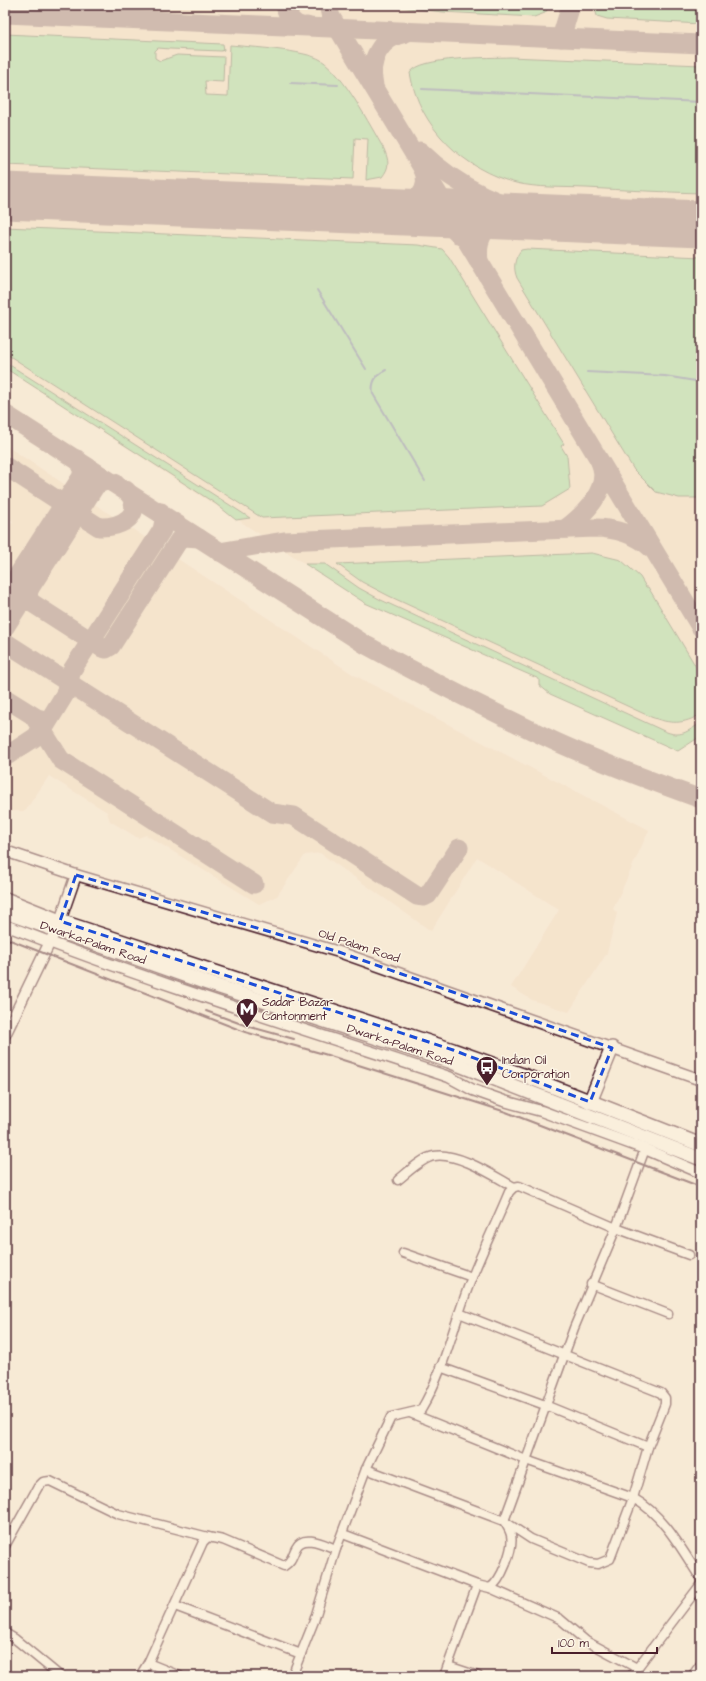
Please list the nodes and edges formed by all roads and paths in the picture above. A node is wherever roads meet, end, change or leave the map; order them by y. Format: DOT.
graph roads {
  1 [pos="5,852"];
  2 [pos="76,875"];
  3 [pos="5,900"];
  4 [pos="5,912"];
  5 [pos="5,925"];
  6 [pos="58,925"];
  7 [pos="50,942"];
  8 [pos="5,1035"];
  9 [pos="612,1048"];
  10 [pos="701,1080"];
  11 [pos="590,1102"];
  12 [pos="701,1145"];
  13 [pos="645,1149"];
  14 [pos="701,1158"];
  15 [pos="701,1173"];
  16 [pos="398,1180"];
  17 [pos="514,1187"];
  18 [pos="616,1228"];
  19 [pos="403,1253"];
  20 [pos="689,1255"];
  21 [pos="472,1277"];
  22 [pos="591,1284"];
  23 [pos="459,1313"];
  24 [pos="668,1314"];
  25 [pos="564,1356"];
  26 [pos="440,1367"];
  27 [pos="545,1405"];
  28 [pos="410,1413"];
  29 [pos="648,1447"];
  30 [pos="526,1460"];
  31 [pos="366,1469"];
  32 [pos="633,1498"];
  33 [pos="504,1521"];
  34 [pos="343,1534"];
  35 [pos="208,1537"];
  36 [pos="5,1546"];
  37 [pos="336,1549"];
  38 [pos="701,1579"];
  39 [pos="701,1584"];
  40 [pos="477,1585"];
  41 [pos="490,1588"];
  42 [pos="175,1606"];
  43 [pos="5,1633"];
  44 [pos="301,1654"];
  45 [pos="148,1663"];
  46 [pos="701,1664"];
  47 [pos="448,1666"];
  48 [pos="637,1668"];
  49 [pos="60,1676"];
  50 [pos="140,1676"];
  51 [pos="180,1676"];
  52 [pos="292,1676"];
  53 [pos="444,1676"];
  54 [pos="478,1676"];
  55 [pos="631,1676"];
  56 [pos="692,1676"];
  1 -- 2 [label="street, Old Palam Road"];
  2 -- 6 [label="street"];
  2 -- 9 [label="street, Old Palam Road"];
  3 -- 6 [label="main road"];
  4 -- 6 [label="main road, Dwarka-Palam Road"];
  5 -- 7 [label="street"];
  6 -- 7 [label="street"];
  6 -- 11 [label="main road, Dwarka-Palam Road"];
  6 -- 14 [label="main road, Dwarka-Palam Road"];
  7 -- 8 [label="street"];
  7 -- 13 [label="street"];
  9 -- 10 [label="street, Old Palam Road"];
  9 -- 11 [label="main road"];
  11 -- 12 [label="main road, Dwarka-Palam Road"];
  13 -- 15 [label="street"];
  13 -- 18 [label="street"];
  16 -- 17 [label="street"];
  17 -- 18 [label="street"];
  17 -- 21 [label="street"];
  18 -- 20 [label="street"];
  18 -- 22 [label="street"];
  19 -- 21 [label="street"];
  21 -- 23 [label="street"];
  22 -- 24 [label="street"];
  22 -- 25 [label="street"];
  23 -- 25 [label="street"];
  23 -- 26 [label="street"];
  25 -- 27 [label="street"];
  25 -- 29 [label="street"];
  26 -- 27 [label="street"];
  26 -- 28 [label="street"];
  27 -- 29 [label="street"];
  27 -- 30 [label="street"];
  28 -- 30 [label="street"];
  28 -- 31 [label="street"];
  29 -- 32 [label="street"];
  30 -- 32 [label="street"];
  30 -- 33 [label="street"];
  31 -- 33 [label="street"];
  31 -- 34 [label="street"];
  32 -- 33 [label="street"];
  32 -- 38 [label="street"];
  33 -- 41 [label="street"];
  34 -- 37 [label="street"];
  34 -- 40 [label="street"];
  35 -- 36 [label="street"];
  35 -- 37 [label="street"];
  35 -- 42 [label="street"];
  37 -- 44 [label="street"];
  39 -- 48 [label="street"];
  40 -- 41 [label="street"];
  40 -- 47 [label="street"];
  41 -- 48 [label="street"];
  42 -- 44 [label="street"];
  42 -- 45 [label="street"];
  43 -- 49 [label="street"];
  44 -- 52 [label="street"];
  45 -- 50 [label="street"];
  45 -- 51 [label="street"];
  46 -- 56 [label="street"];
  47 -- 53 [label="street"];
  47 -- 54 [label="street"];
  48 -- 55 [label="street"];
}
